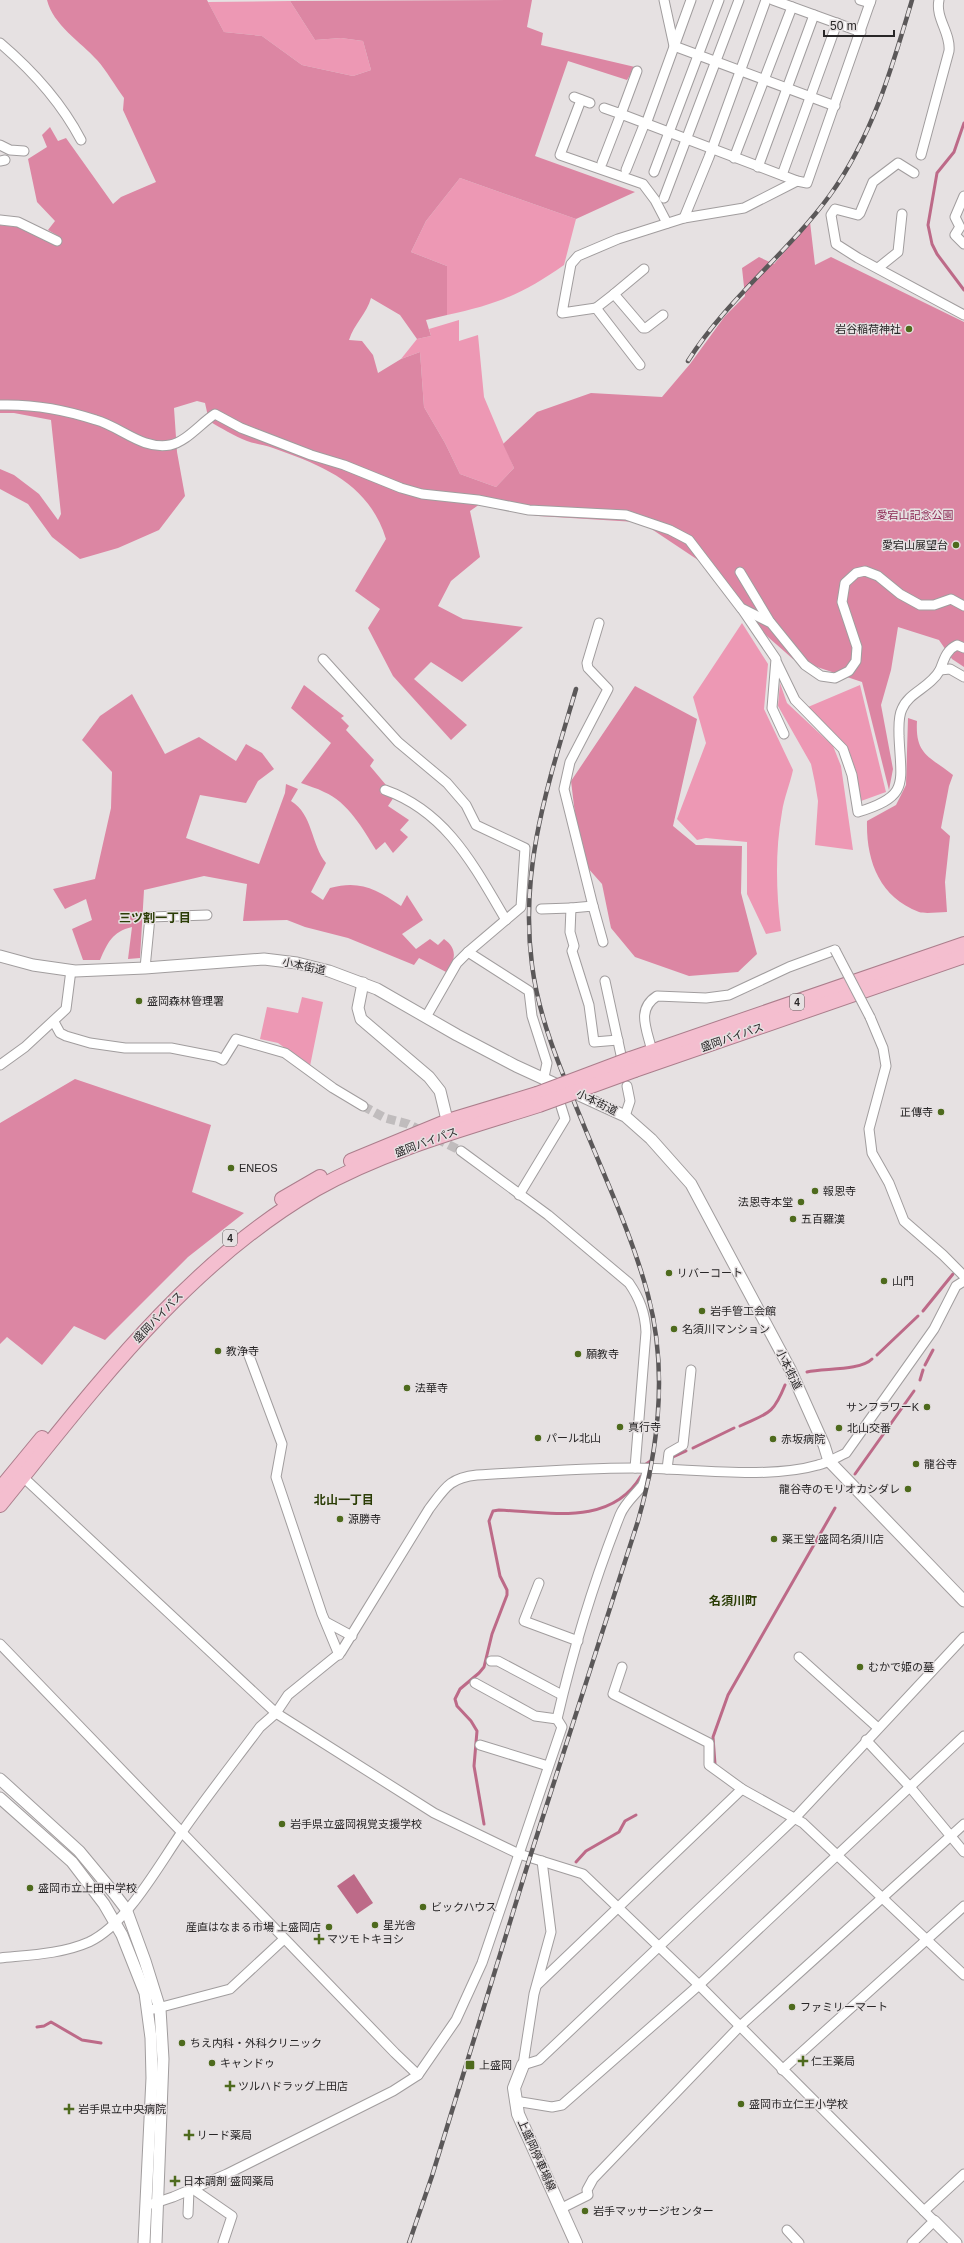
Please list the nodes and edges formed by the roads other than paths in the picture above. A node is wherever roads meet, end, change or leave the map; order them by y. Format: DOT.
graph roads {
  1 [pos="664,0"];
  2 [pos="691,0"];
  3 [pos="719,0"];
  4 [pos="739,0"];
  5 [pos="766,0"];
  6 [pos="773,0"];
  7 [pos="860,0"];
  8 [pos="939,0"];
  9 [pos="871,2"];
  10 [pos="792,7"];
  11 [pos="814,15"];
  12 [pos="837,23"];
  13 [pos="861,32"];
  14 [pos="0,43"];
  15 [pos="674,46"];
  16 [pos="698,55"];
  17 [pos="716,62"];
  18 [pos="637,71"];
  19 [pos="740,71"];
  20 [pos="765,80"];
  21 [pos="787,88"];
  22 [pos="810,97"];
  23 [pos="582,100"];
  24 [pos="835,106"];
  25 [pos="604,108"];
  26 [pos="621,114"];
  27 [pos="645,124"];
  28 [pos="669,134"];
  29 [pos="81,140"];
  30 [pos="687,141"];
  31 [pos="0,145"];
  32 [pos="711,149"];
  33 [pos="24,151"];
  34 [pos="921,154"];
  35 [pos="734,158"];
  36 [pos="602,163"];
  37 [pos="758,167"];
  38 [pos="626,170"];
  39 [pos="654,172"];
  40 [pos="914,172"];
  41 [pos="782,175"];
  42 [pos="797,181"];
  43 [pos="964,196"];
  44 [pos="664,198"];
  45 [pos="902,214"];
  46 [pos="684,218"];
  47 [pos="0,220"];
  48 [pos="667,223"];
  49 [pos="57,241"];
  50 [pos="964,244"];
  51 [pos="878,268"];
  52 [pos="644,269"];
  53 [pos="614,294"];
  54 [pos="596,308"];
  55 [pos="662,315"];
  56 [pos="964,315"];
  57 [pos="640,365"];
  58 [pos="0,405"];
  59 [pos="740,572"];
  60 [pos="964,606"];
  61 [pos="741,608"];
  62 [pos="599,623"];
  63 [pos="771,623"];
  64 [pos="964,648"];
  65 [pos="323,659"];
  66 [pos="777,663"];
  67 [pos="940,670"];
  68 [pos="964,677"];
  69 [pos="784,734"];
  70 [pos="385,790"];
  71 [pos="593,906"];
  72 [pos="571,908"];
  73 [pos="541,909"];
  74 [pos="207,915"];
  75 [pos="506,920"];
  76 [pos="602,942"];
  77 [pos="964,944"];
  78 [pos="468,952"];
  79 [pos="0,956"];
  80 [pos="964,956"];
  81 [pos="145,968"];
  82 [pos="71,970"];
  83 [pos="605,981"];
  84 [pos="363,983"];
  85 [pos="426,1017"];
  86 [pos="54,1022"];
  87 [pos="618,1040"];
  88 [pos="652,1052"];
  89 [pos="629,1062"];
  90 [pos="0,1065"];
  91 [pos="544,1077"];
  92 [pos="627,1086"];
  93 [pos="363,1106"];
  94 [pos="625,1116"];
  95 [pos="449,1127"];
  96 [pos="461,1151"];
  97 [pos="519,1195"];
  98 [pos="964,1276"];
  99 [pos="964,1280"];
  100 [pos="248,1353"];
  101 [pos="691,1370"];
  102 [pos="829,1461"];
  103 [pos="634,1468"];
  104 [pos="648,1469"];
  105 [pos="667,1469"];
  106 [pos="23,1477"];
  107 [pos="0,1489"];
  108 [pos="0,1505"];
  109 [pos="540,1583"];
  110 [pos="964,1601"];
  111 [pos="326,1622"];
  112 [pos="352,1636"];
  113 [pos="964,1637"];
  114 [pos="578,1641"];
  115 [pos="0,1644"];
  116 [pos="339,1655"];
  117 [pos="798,1657"];
  118 [pos="491,1661"];
  119 [pos="622,1667"];
  120 [pos="475,1683"];
  121 [pos="562,1695"];
  122 [pos="276,1713"];
  123 [pos="557,1719"];
  124 [pos="878,1728"];
  125 [pos="964,1736"];
  126 [pos="866,1740"];
  127 [pos="480,1745"];
  128 [pos="548,1766"];
  129 [pos="0,1779"];
  130 [pos="910,1787"];
  131 [pos="742,1788"];
  132 [pos="0,1798"];
  133 [pos="795,1818"];
  134 [pos="964,1824"];
  135 [pos="182,1831"];
  136 [pos="950,1836"];
  137 [pos="964,1852"];
  138 [pos="519,1854"];
  139 [pos="836,1856"];
  140 [pos="542,1861"];
  141 [pos="881,1898"];
  142 [pos="964,1906"];
  143 [pos="619,1908"];
  144 [pos="126,1909"];
  145 [pos="116,1924"];
  146 [pos="284,1939"];
  147 [pos="926,1939"];
  148 [pos="657,1947"];
  149 [pos="0,1958"];
  150 [pos="964,1974"];
  151 [pos="538,1984"];
  152 [pos="699,1985"];
  153 [pos="146,2009"];
  154 [pos="160,2009"];
  155 [pos="739,2027"];
  156 [pos="523,2065"];
  157 [pos="782,2070"];
  158 [pos="418,2075"];
  159 [pos="515,2101"];
  160 [pos="964,2174"];
  161 [pos="191,2190"];
  162 [pos="158,2202"];
  163 [pos="145,2207"];
  164 [pos="560,2209"];
  165 [pos="924,2211"];
  166 [pos="188,2214"];
  167 [pos="934,2221"];
  168 [pos="787,2230"];
  169 [pos="144,2243"];
  170 [pos="156,2243"];
  171 [pos="223,2243"];
  172 [pos="576,2243"];
  173 [pos="799,2243"];
  174 [pos="912,2243"];
  175 [pos="956,2243"];
  1 -- 15 [label="street"];
  2 -- 15 [label="street"];
  3 -- 16 [label="street"];
  4 -- 17 [label="street"];
  5 -- 19 [label="street"];
  6 -- 10 [label="street"];
  7 -- 9 [label="street"];
  8 -- 34 [label="street"];
  9 -- 13 [label="street"];
  10 -- 11 [label="street"];
  10 -- 20 [label="street"];
  11 -- 12 [label="street"];
  11 -- 21 [label="street"];
  12 -- 13 [label="street"];
  12 -- 22 [label="street"];
  13 -- 24 [label="street"];
  14 -- 29 [label="street"];
  15 -- 16 [label="street"];
  15 -- 27 [label="street"];
  16 -- 17 [label="street"];
  16 -- 28 [label="street"];
  17 -- 19 [label="street"];
  17 -- 30 [label="street"];
  18 -- 26 [label="street"];
  19 -- 20 [label="street"];
  19 -- 32 [label="street"];
  20 -- 21 [label="street"];
  20 -- 35 [label="street"];
  21 -- 22 [label="street"];
  21 -- 37 [label="street"];
  22 -- 24 [label="street"];
  22 -- 41 [label="street"];
  23 -- 48 [label="street"];
  24 -- 42 [label="street"];
  25 -- 26 [label="street"];
  26 -- 27 [label="street"];
  26 -- 36 [label="street"];
  27 -- 28 [label="street"];
  27 -- 38 [label="street"];
  28 -- 30 [label="street"];
  28 -- 39 [label="street"];
  30 -- 32 [label="street"];
  30 -- 44 [label="street"];
  31 -- 33 [label="street"];
  32 -- 35 [label="street"];
  32 -- 46 [label="street"];
  35 -- 37 [label="street"];
  37 -- 41 [label="street"];
  40 -- 51 [label="street"];
  41 -- 42 [label="street"];
  42 -- 46 [label="street"];
  43 -- 50 [label="street"];
  45 -- 51 [label="street"];
  46 -- 48 [label="street"];
  47 -- 49 [label="street"];
  48 -- 54 [label="street"];
  51 -- 56 [label="street"];
  52 -- 53 [label="street"];
  53 -- 54 [label="street"];
  53 -- 55 [label="street"];
  54 -- 57 [label="street"];
  58 -- 61 [label="street"];
  59 -- 63 [label="street"];
  60 -- 63 [label="street"];
  61 -- 63 [label="street"];
  61 -- 66 [label="street"];
  62 -- 71 [label="street"];
  64 -- 67 [label="street"];
  65 -- 75 [label="street"];
  66 -- 67 [label="street"];
  66 -- 69 [label="street"];
  67 -- 68 [label="street"];
  70 -- 75 [label="street"];
  71 -- 72 [label="street"];
  71 -- 76 [label="street"];
  72 -- 73 [label="street"];
  72 -- 87 [label="street"];
  74 -- 81 [label="street"];
  75 -- 78 [label="street"];
  77 -- 88 [label="highway, 盛岡バイパス / 4"];
  78 -- 85 [label="street"];
  78 -- 91 [label="street"];
  79 -- 82 [label="street, 小本街道"];
  80 -- 89 [label="highway, 盛岡バイパス / 4"];
  81 -- 82 [label="street, 小本街道"];
  81 -- 84 [label="street, 小本街道"];
  82 -- 86 [label="street"];
  83 -- 87 [label="street"];
  84 -- 85 [label="street, 小本街道"];
  84 -- 95 [label="street"];
  85 -- 91 [label="street, 小本街道"];
  86 -- 90 [label="street"];
  86 -- 93 [label="street"];
  87 -- 89 [label="street"];
  88 -- 89 [label="highway, 盛岡バイパス / 4"];
  88 -- 98 [label="street, bridge"];
  89 -- 95 [label="highway, 盛岡バイパス / 4, bridge"];
  91 -- 94 [label="street, 小本街道"];
  91 -- 97 [label="street"];
  92 -- 94 [label="street"];
  94 -- 102 [label="street, 小本街道"];
  95 -- 106 [label="highway, 盛岡バイパス / 4"];
  95 -- 107 [label="highway, 盛岡バイパス / 4"];
  96 -- 97 [label="street"];
  97 -- 103 [label="street"];
  99 -- 102 [label="street"];
  100 -- 111 [label="street"];
  101 -- 105 [label="street"];
  102 -- 105 [label="street"];
  102 -- 110 [label="street, 小本街道"];
  103 -- 104 [label="street"];
  103 -- 112 [label="street"];
  104 -- 105 [label="street"];
  104 -- 114 [label="street"];
  106 -- 108 [label="highway, 盛岡バイパス / 4"];
  106 -- 122 [label="street"];
  109 -- 114 [label="street"];
  111 -- 112 [label="street"];
  111 -- 116 [label="street"];
  112 -- 116 [label="street"];
  113 -- 124 [label="street"];
  114 -- 121 [label="street"];
  115 -- 135 [label="street"];
  116 -- 122 [label="street"];
  117 -- 124 [label="street"];
  118 -- 121 [label="street"];
  119 -- 131 [label="street"];
  120 -- 123 [label="street"];
  121 -- 123 [label="street"];
  122 -- 135 [label="street"];
  122 -- 138 [label="street"];
  123 -- 128 [label="street"];
  124 -- 126 [label="street"];
  125 -- 130 [label="street"];
  126 -- 130 [label="street"];
  126 -- 133 [label="street"];
  127 -- 128 [label="street"];
  128 -- 138 [label="street"];
  129 -- 144 [label="street"];
  130 -- 136 [label="street"];
  130 -- 139 [label="street"];
  131 -- 133 [label="street"];
  131 -- 143 [label="street"];
  132 -- 145 [label="street"];
  133 -- 139 [label="street"];
  133 -- 148 [label="street"];
  134 -- 136 [label="street"];
  135 -- 144 [label="street"];
  135 -- 146 [label="street"];
  136 -- 137 [label="street"];
  136 -- 141 [label="street"];
  138 -- 140 [label="street"];
  138 -- 158 [label="street"];
  139 -- 141 [label="street"];
  139 -- 152 [label="street"];
  140 -- 143 [label="street"];
  140 -- 151 [label="street"];
  141 -- 147 [label="street"];
  141 -- 155 [label="street"];
  142 -- 147 [label="street"];
  143 -- 148 [label="street"];
  143 -- 151 [label="street"];
  144 -- 145 [label="street"];
  144 -- 154 [label="street"];
  145 -- 149 [label="street"];
  145 -- 153 [label="street"];
  146 -- 154 [label="street"];
  146 -- 158 [label="street"];
  147 -- 150 [label="street"];
  147 -- 157 [label="street"];
  148 -- 152 [label="street"];
  148 -- 156 [label="street"];
  151 -- 156 [label="street"];
  152 -- 155 [label="street"];
  152 -- 159 [label="street"];
  153 -- 154 [label="street"];
  153 -- 163 [label="street"];
  154 -- 162 [label="street"];
  155 -- 157 [label="street"];
  155 -- 164 [label="street"];
  156 -- 159 [label="main road, 上盛岡停車場線"];
  157 -- 165 [label="street"];
  158 -- 161 [label="street"];
  159 -- 164 [label="main road, 上盛岡停車場線"];
  160 -- 165 [label="street"];
  161 -- 162 [label="street"];
  161 -- 166 [label="street"];
  161 -- 171 [label="street"];
  162 -- 163 [label="street"];
  162 -- 170 [label="street"];
  163 -- 169 [label="street"];
  164 -- 172 [label="main road, 上盛岡停車場線"];
  165 -- 167 [label="street"];
  167 -- 174 [label="street"];
  167 -- 175 [label="street"];
  168 -- 173 [label="street"];
}
